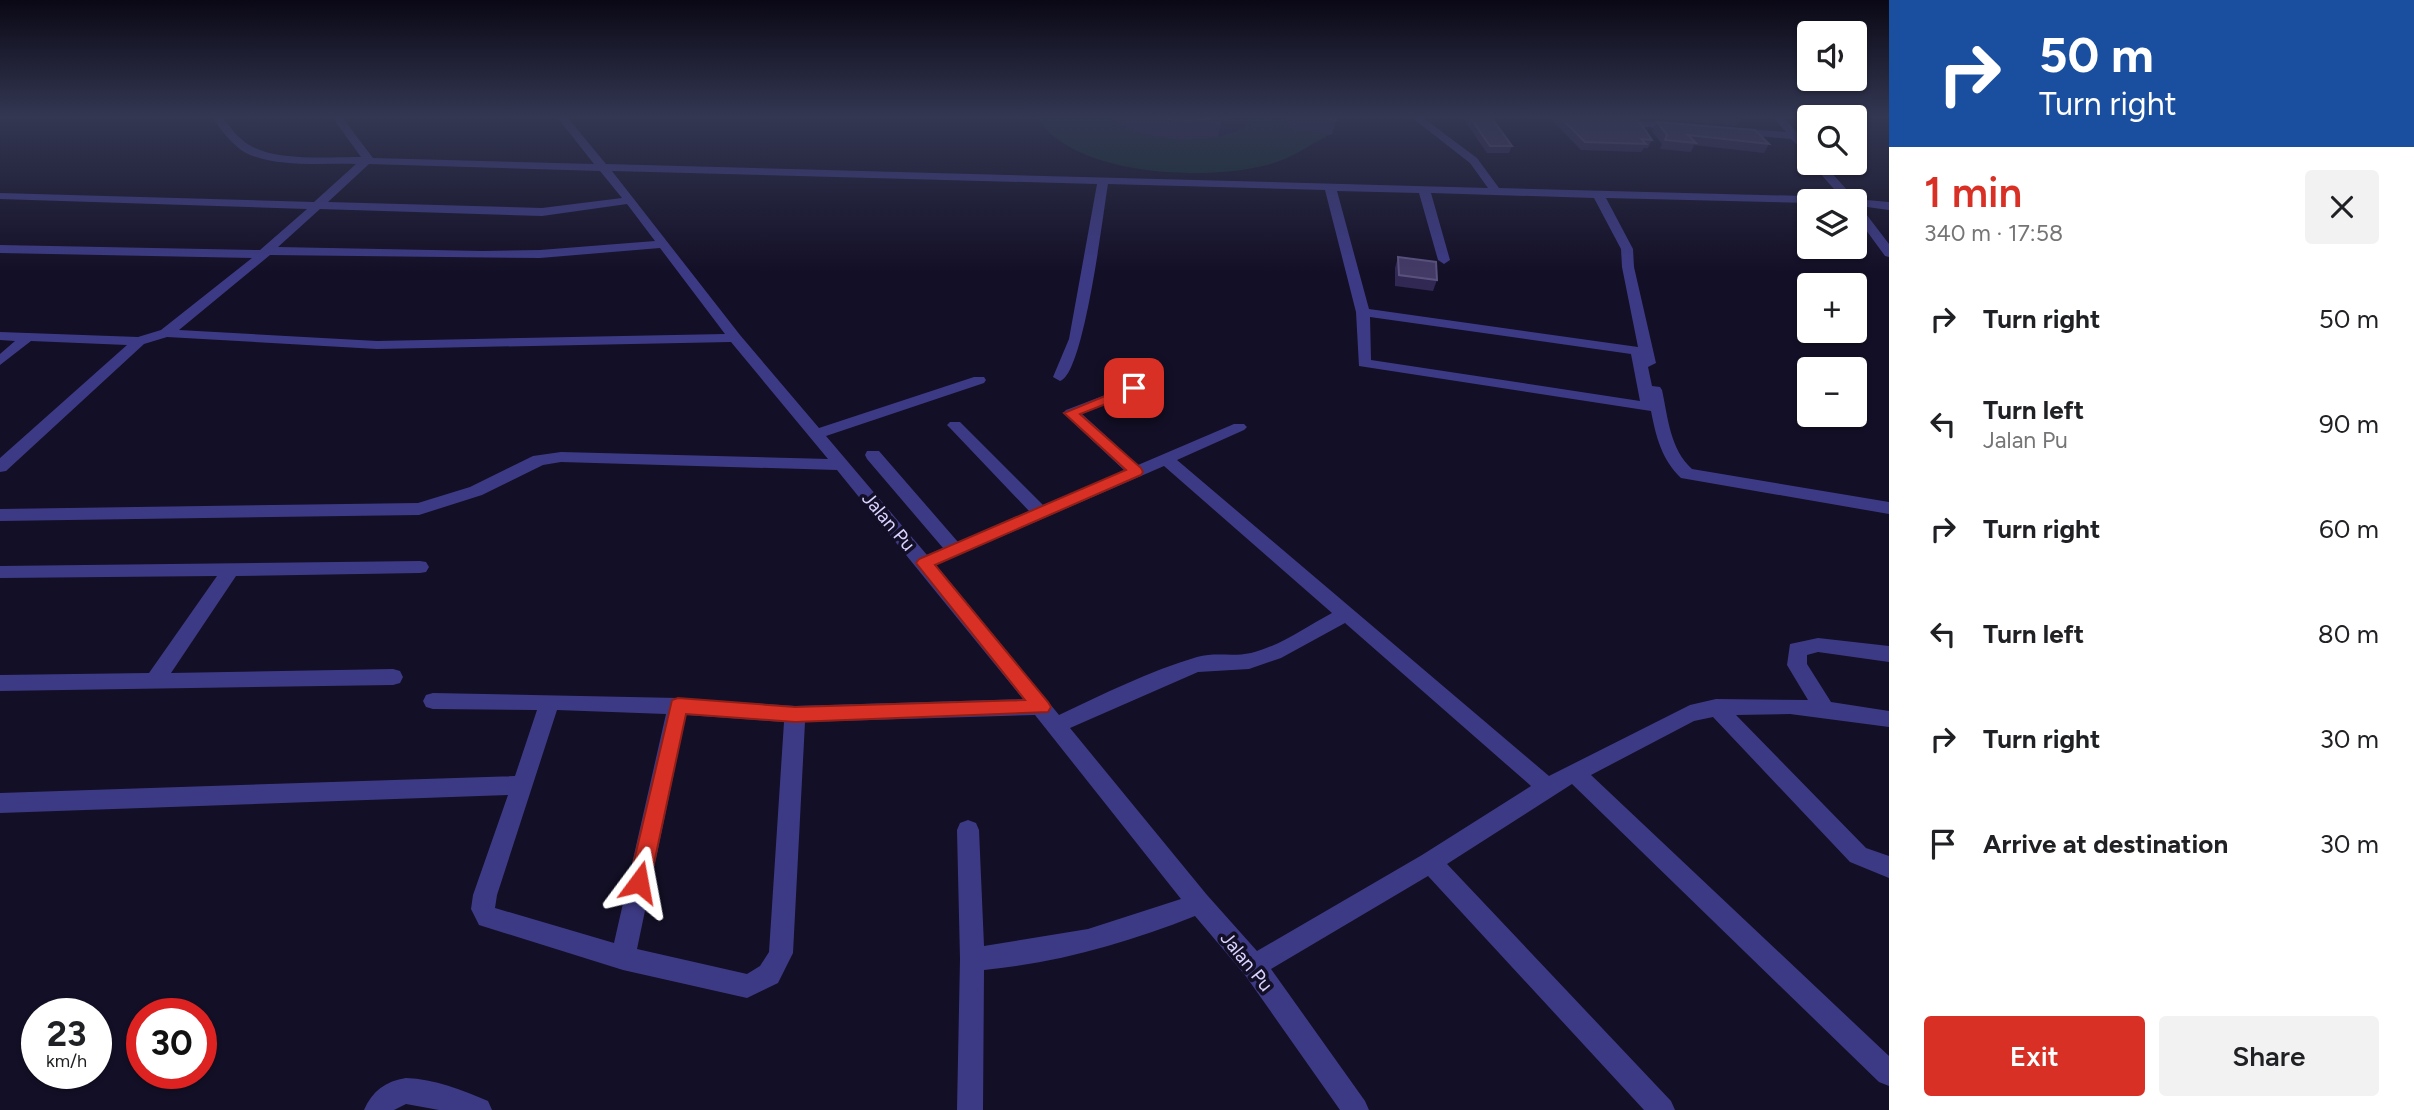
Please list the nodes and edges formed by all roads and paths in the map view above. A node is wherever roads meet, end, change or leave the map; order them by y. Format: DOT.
graph roads {
  1 [pos="358,169"];
  2 [pos="602,169"];
  3 [pos="688,169"];
  4 [pos="1480,169"];
  5 [pos="1828,175"];
  6 [pos="1103,182"];
  7 [pos="1330,187"];
  8 [pos="1424,189"];
  9 [pos="1840,189"];
  10 [pos="1495,192"];
  11 [pos="1598,194"];
  12 [pos="0,196"];
  13 [pos="630,200"];
  14 [pos="1797,201"];
  15 [pos="1867,204"];
  16 [pos="320,205"];
  17 [pos="1889,205"];
  18 [pos="1867,223"];
  19 [pos="663,244"];
  20 [pos="0,249"];
  21 [pos="265,253"];
  22 [pos="1889,253"];
  23 [pos="1444,260"];
  24 [pos="1363,312"];
  25 [pos="166,333"];
  26 [pos="0,337"];
  27 [pos="28,337"];
  28 [pos="735,338"];
  29 [pos="139,341"];
  30 [pos="0,361"];
  31 [pos="1060,377"];
  32 [pos="979,380"];
  33 [pos="1134,388"];
  34 [pos="955,425"];
  35 [pos="1239,427"];
  36 [pos="816,434"];
  37 [pos="8,452"];
  38 [pos="873,455"];
  39 [pos="1166,459"];
  40 [pos="841,465"];
  41 [pos="0,467"];
  42 [pos="1136,472"];
  43 [pos="1889,508"];
  44 [pos="1041,513"];
  45 [pos="0,515"];
  46 [pos="955,550"];
  47 [pos="924,563"];
  48 [pos="421,567"];
  49 [pos="231,569"];
  50 [pos="0,572"];
  51 [pos="1346,614"];
  52 [pos="1889,654"];
  53 [pos="393,677"];
  54 [pos="155,680"];
  55 [pos="0,683"];
  56 [pos="433,701"];
  57 [pos="550,702"];
  58 [pos="678,706"];
  59 [pos="1041,707"];
  60 [pos="1716,707"];
  61 [pos="1824,708"];
  62 [pos="795,714"];
  63 [pos="1889,719"];
  64 [pos="1056,725"];
  65 [pos="1575,773"];
  66 [pos="522,785"];
  67 [pos="1547,787"];
  68 [pos="0,803"];
  69 [pos="968,830"];
  70 [pos="1430,862"];
  71 [pos="1889,867"];
  72 [pos="1199,903"];
  73 [pos="623,958"];
  74 [pos="972,959"];
  75 [pos="1255,966"];
  76 [pos="1888,1073"];
  77 [pos="377,1110"];
  78 [pos="479,1110"];
  79 [pos="970,1110"];
  80 [pos="1356,1110"];
  81 [pos="1662,1110"];
  1 -- 16 [label="street"];
  2 -- 13 [label="street, Jalan Pu"];
  3 -- 6 [label="street"];
  4 -- 10 [label="street"];
  5 -- 9 [label="street"];
  6 -- 7 [label="street"];
  6 -- 31 [label="street"];
  7 -- 8 [label="street"];
  7 -- 24 [label="street"];
  8 -- 10 [label="street"];
  8 -- 23 [label="street"];
  10 -- 11 [label="street"];
  11 -- 14 [label="street"];
  11 -- 43 [label="street"];
  12 -- 16 [label="street"];
  13 -- 16 [label="street"];
  13 -- 19 [label="street, Jalan Pu"];
  15 -- 17 [label="street"];
  16 -- 21 [label="street"];
  18 -- 22 [label="street"];
  19 -- 21 [label="street"];
  19 -- 28 [label="street, Jalan Pu"];
  20 -- 21 [label="street"];
  21 -- 25 [label="street"];
  24 -- 24 [label="street"];
  25 -- 28 [label="street"];
  25 -- 29 [label="street"];
  26 -- 27 [label="street"];
  27 -- 29 [label="street"];
  27 -- 30 [label="street"];
  28 -- 36 [label="street, Jalan Pu"];
  29 -- 37 [label="street"];
  32 -- 36 [label="street"];
  33 -- 42 [label="street"];
  34 -- 44 [label="street"];
  35 -- 39 [label="street"];
  36 -- 40 [label="street, Jalan Pu"];
  37 -- 41 [label="street"];
  38 -- 46 [label="street"];
  39 -- 42 [label="street"];
  39 -- 51 [label="street"];
  40 -- 45 [label="street"];
  40 -- 47 [label="street, Jalan Pu"];
  42 -- 44 [label="street"];
  44 -- 46 [label="street"];
  46 -- 47 [label="street"];
  47 -- 59 [label="street, Jalan Pu"];
  48 -- 49 [label="street"];
  49 -- 50 [label="street"];
  49 -- 54 [label="street"];
  51 -- 64 [label="street"];
  51 -- 67 [label="street"];
  52 -- 61 [label="street"];
  53 -- 54 [label="street"];
  54 -- 55 [label="street"];
  56 -- 57 [label="street"];
  57 -- 58 [label="street"];
  57 -- 66 [label="street"];
  58 -- 62 [label="street"];
  58 -- 73 [label="street"];
  59 -- 62 [label="street"];
  59 -- 64 [label="street, Jalan Pu"];
  60 -- 61 [label="street"];
  60 -- 65 [label="street"];
  60 -- 71 [label="street"];
  61 -- 63 [label="street"];
  62 -- 73 [label="street"];
  64 -- 72 [label="street, Jalan Pu"];
  65 -- 67 [label="street"];
  65 -- 76 [label="street"];
  66 -- 68 [label="street"];
  66 -- 73 [label="street"];
  67 -- 70 [label="street"];
  69 -- 74 [label="street"];
  70 -- 75 [label="street"];
  70 -- 81 [label="street"];
  72 -- 74 [label="street"];
  72 -- 75 [label="street, Jalan Pu"];
  74 -- 79 [label="street"];
  75 -- 80 [label="street, Jalan Pu"];
  77 -- 78 [label="street"];
}
